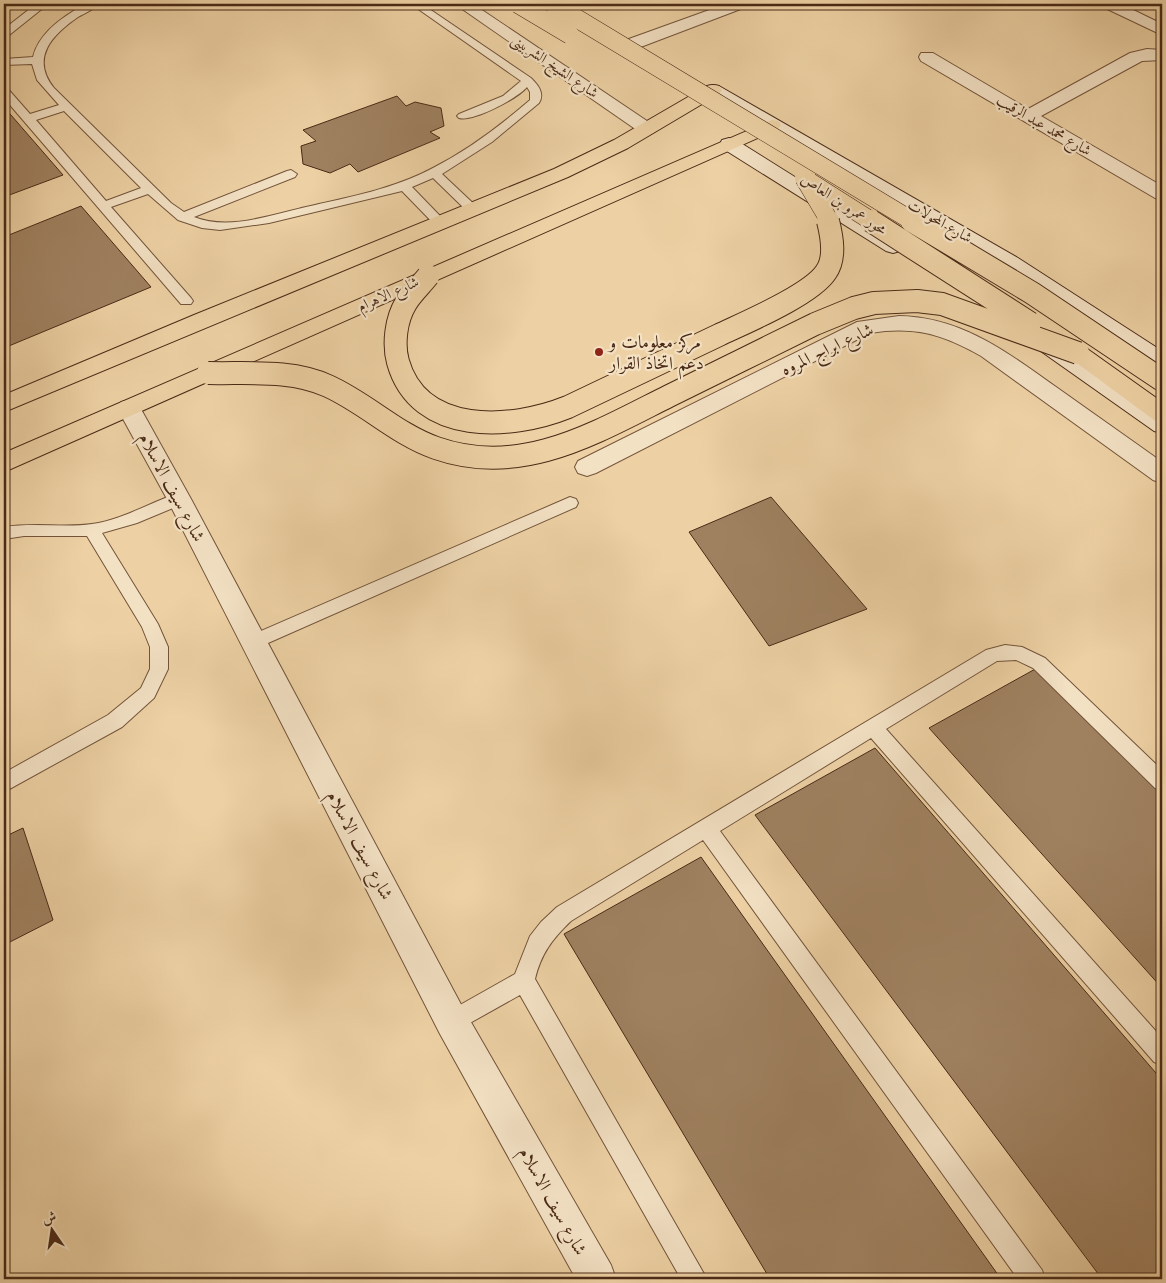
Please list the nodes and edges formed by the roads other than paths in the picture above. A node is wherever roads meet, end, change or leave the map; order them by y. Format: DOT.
graph roads {
  1 [pos="42,4"];
  2 [pos="93,4"];
  3 [pos="416,4"];
  4 [pos="463,4"];
  5 [pos="518,4"];
  6 [pos="553,4"];
  7 [pos="567,4"];
  8 [pos="740,4"];
  9 [pos="1109,4"];
  10 [pos="5,29"];
  11 [pos="1162,30"];
  12 [pos="632,44"];
  13 [pos="602,54"];
  14 [pos="1162,55"];
  15 [pos="926,57"];
  16 [pos="38,60"];
  17 [pos="4,62"];
  18 [pos="526,80"];
  19 [pos="713,90"];
  20 [pos="4,91"];
  21 [pos="669,96"];
  22 [pos="67,106"];
  23 [pos="464,116"];
  24 [pos="703,116"];
  25 [pos="1028,116"];
  26 [pos="28,119"];
  27 [pos="772,125"];
  28 [pos="647,128"];
  29 [pos="725,135"];
  30 [pos="434,173"];
  31 [pos="291,174"];
  32 [pos="804,178"];
  33 [pos="404,186"];
  34 [pos="149,189"];
  35 [pos="1162,194"];
  36 [pos="103,206"];
  37 [pos="472,209"];
  38 [pos="182,217"];
  39 [pos="439,222"];
  40 [pos="428,276"];
  41 [pos="186,301"];
  42 [pos="1078,354"];
  43 [pos="1124,356"];
  44 [pos="1162,360"];
  45 [pos="208,373"];
  46 [pos="1162,380"];
  47 [pos="4,404"];
  48 [pos="129,408"];
  49 [pos="1162,414"];
  50 [pos="1162,425"];
  51 [pos="4,463"];
  52 [pos="587,467"];
  53 [pos="1162,474"];
  54 [pos="179,499"];
  55 [pos="570,503"];
  56 [pos="92,530"];
  57 [pos="4,533"];
  58 [pos="253,642"];
  59 [pos="873,727"];
  60 [pos="1162,782"];
  61 [pos="4,783"];
  62 [pos="706,828"];
  63 [pos="524,980"];
  64 [pos="452,1022"];
  65 [pos="1162,1054"];
  66 [pos="597,1279"];
  67 [pos="695,1279"];
  68 [pos="1033,1279"];
  1 -- 10 [label="lane"];
  2 -- 16 [label="lane"];
  3 -- 18 [label="lane"];
  4 -- 28 [label="street, شارع الشيخ الشربينى"];
  5 -- 13 [label="main road, bridge"];
  6 -- 43 [label="main road, محور عمرو بن العاص, bridge"];
  7 -- 12 [label="street"];
  8 -- 12 [label="street"];
  9 -- 11 [label="street"];
  12 -- 19 [label="street"];
  14 -- 25 [label="street"];
  15 -- 25 [label="street, شارع محمد عبد الرقيب"];
  16 -- 17 [label="lane"];
  16 -- 22 [label="lane"];
  18 -- 23 [label="lane"];
  18 -- 30 [label="lane"];
  19 -- 27 [label="street, شارع المحولات"];
  19 -- 28 [label="main road"];
  20 -- 26 [label="lane"];
  21 -- 24 [label="main road"];
  22 -- 26 [label="lane"];
  22 -- 34 [label="lane"];
  25 -- 35 [label="street, شارع محمد عبد الرقيب"];
  26 -- 36 [label="lane"];
  27 -- 29 [label="main road, شارع الاهرام"];
  27 -- 44 [label="street, شارع المحولات"];
  28 -- 37 [label="main road"];
  29 -- 32 [label="main road, محور عمرو بن العاص"];
  29 -- 40 [label="main road, شارع الاهرام"];
  29 -- 50 [label="street"];
  30 -- 33 [label="lane"];
  30 -- 37 [label="lane"];
  31 -- 38 [label="lane"];
  32 -- 40 [label="main road, bridge"];
  32 -- 42 [label="main road, محور عمرو بن العاص, bridge"];
  33 -- 38 [label="lane"];
  33 -- 39 [label="lane"];
  34 -- 36 [label="lane"];
  34 -- 38 [label="lane"];
  36 -- 41 [label="lane"];
  37 -- 39 [label="main road"];
  39 -- 47 [label="main road"];
  40 -- 45 [label="main road, شارع الاهرام"];
  42 -- 45 [label="main road, bridge"];
  42 -- 49 [label="main road, محور عمرو بن العاص"];
  43 -- 44 [label="main road"];
  43 -- 46 [label="main road, محور عمرو بن العاص, bridge"];
  45 -- 48 [label="main road, شارع الاهرام"];
  48 -- 51 [label="main road, شارع الاهرام"];
  48 -- 54 [label="street, شارع سيف الاسلام"];
  52 -- 53 [label="street, شارع ابراج المروه"];
  54 -- 56 [label="lane"];
  54 -- 58 [label="street, شارع سيف الاسلام"];
  55 -- 58 [label="lane"];
  56 -- 57 [label="lane"];
  56 -- 61 [label="lane"];
  58 -- 64 [label="street, شارع سيف الاسلام"];
  59 -- 60 [label="lane"];
  59 -- 62 [label="lane"];
  59 -- 65 [label="lane"];
  62 -- 63 [label="lane"];
  62 -- 68 [label="lane"];
  63 -- 64 [label="lane"];
  63 -- 67 [label="lane"];
  64 -- 66 [label="street, شارع سيف الاسلام"];
}
